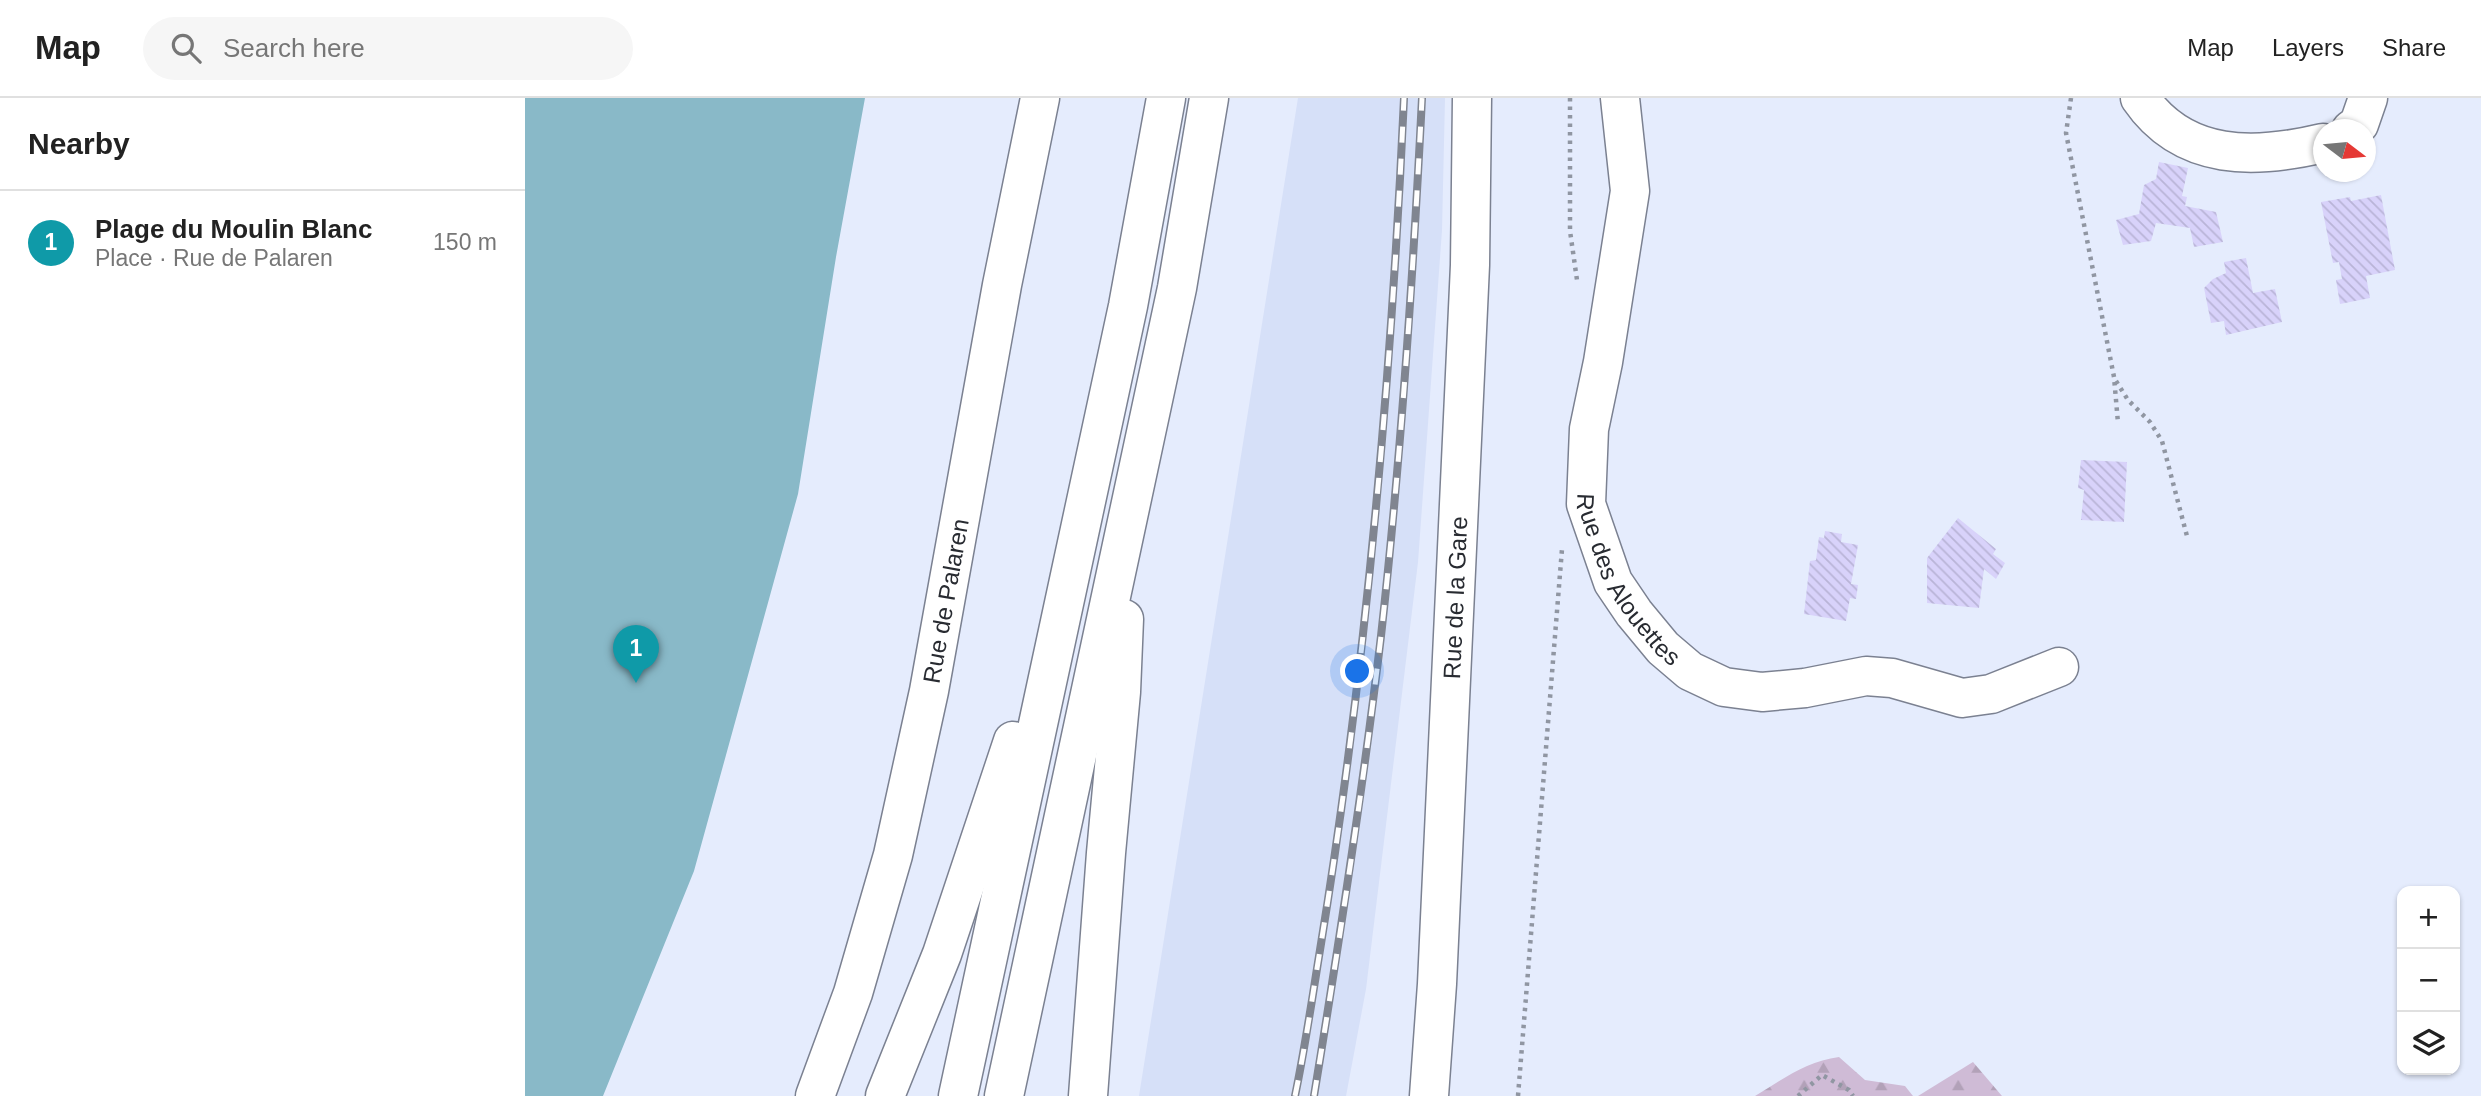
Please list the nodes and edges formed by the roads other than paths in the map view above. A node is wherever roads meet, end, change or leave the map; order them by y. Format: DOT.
graph roads {
  1 [pos="1040,98"];
  2 [pos="1165,98"];
  3 [pos="1209,98"];
  4 [pos="1472,98"];
  5 [pos="1620,98"];
  6 [pos="2140,98"];
  7 [pos="2368,98"];
  8 [pos="2361,119"];
  9 [pos="2313,146"];
  10 [pos="1128,512"];
  11 [pos="1074,556"];
  12 [pos="2060,667"];
  13 [pos="815,1096"];
  14 [pos="885,1096"];
  15 [pos="958,1096"];
  16 [pos="1004,1096"];
  17 [pos="1088,1096"];
  18 [pos="1429,1096"];
  1 -- 13 [label="main road, Rue de Palaren"];
  2 -- 11 [label="main road"];
  3 -- 10 [label="main road"];
  4 -- 18 [label="main road, Rue de la Gare"];
  5 -- 12 [label="main road, Rue des Alouettes"];
  6 -- 9 [label="main road"];
  7 -- 8 [label="main road"];
  10 -- 16 [label="main road"];
  10 -- 17 [label="main road"];
  11 -- 14 [label="main road"];
  11 -- 15 [label="main road"];
}
